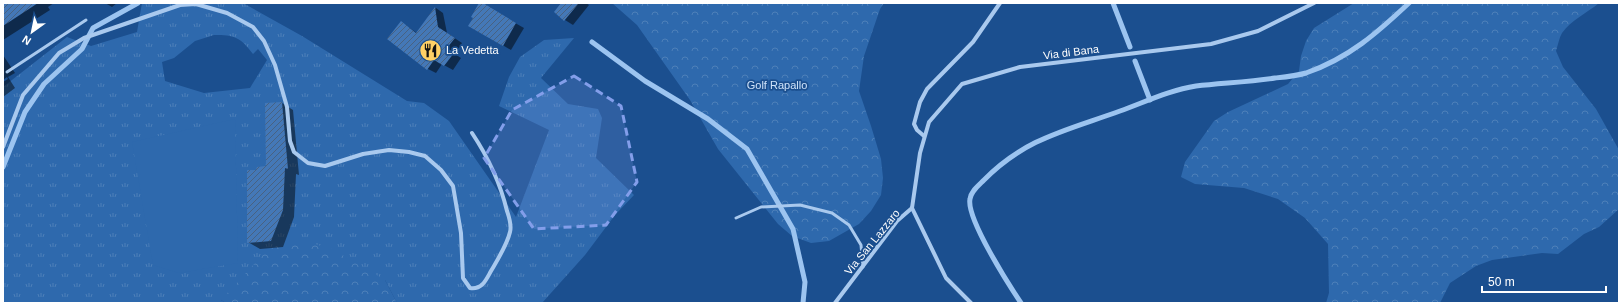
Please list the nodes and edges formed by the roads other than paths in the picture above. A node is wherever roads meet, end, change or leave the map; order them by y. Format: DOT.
graph roads {
  1 [pos="1000,3"];
  2 [pos="1314,3"];
  3 [pos="86,20"];
  4 [pos="7,72"];
  5 [pos="472,133"];
  6 [pos="924,136"];
  7 [pos="3,147"];
  8 [pos="912,208"];
  9 [pos="736,218"];
  10 [pos="863,267"];
  11 [pos="835,303"];
  12 [pos="971,303"];
  1 -- 6 [label="street"];
  2 -- 6 [label="street, Via di Bana"];
  3 -- 4 [label="lane"];
  5 -- 7 [label="street"];
  6 -- 8 [label="street, Via di Bana"];
  8 -- 10 [label="street, Via San Lazzaro"];
  8 -- 12 [label="street, Via San Lazzaro"];
  9 -- 10 [label="lane"];
  10 -- 11 [label="street, Via San Lazzaro"];
}
